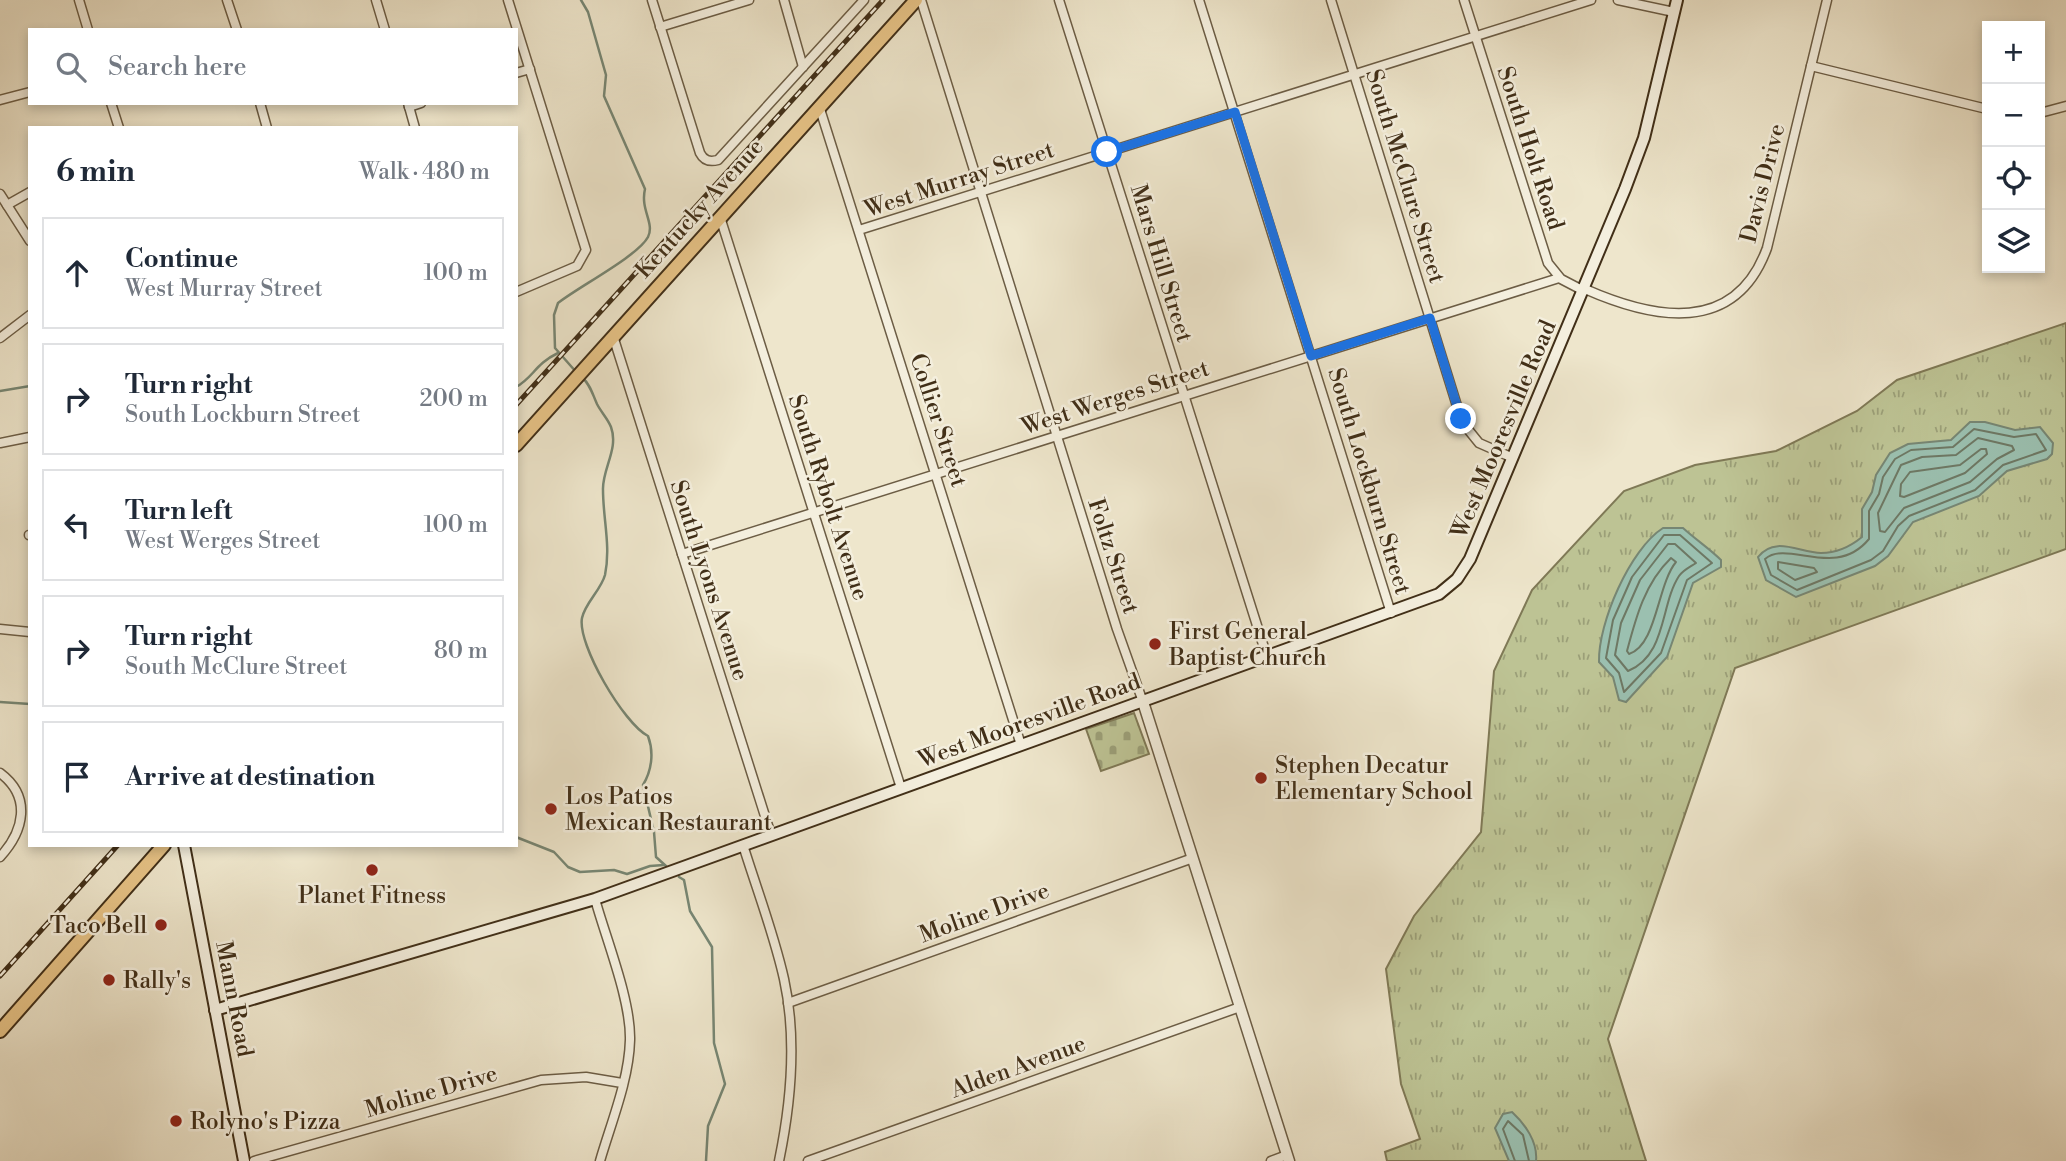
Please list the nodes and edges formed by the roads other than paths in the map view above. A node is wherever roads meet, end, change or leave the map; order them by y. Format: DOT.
graph roads {
  1 [pos="79,0"];
  2 [pos="227,0"];
  3 [pos="376,0"];
  4 [pos="508,0"];
  5 [pos="652,0"];
  6 [pos="749,0"];
  7 [pos="784,0"];
  8 [pos="864,0"];
  9 [pos="918,0"];
  10 [pos="1059,0"];
  11 [pos="1199,0"];
  12 [pos="1331,0"];
  13 [pos="1464,0"];
  14 [pos="1591,0"];
  15 [pos="1618,0"];
  16 [pos="1677,0"];
  17 [pos="1827,0"];
  18 [pos="1674,12"];
  19 [pos="660,27"];
  20 [pos="87,28"];
  21 [pos="236,28"];
  22 [pos="384,28"];
  23 [pos="517,28"];
  24 [pos="518,31"];
  25 [pos="1476,36"];
  26 [pos="803,66"];
  27 [pos="1811,66"];
  28 [pos="530,69"];
  29 [pos="518,72"];
  30 [pos="1354,74"];
  31 [pos="28,93"];
  32 [pos="0,100"];
  33 [pos="112,105"];
  34 [pos="261,105"];
  35 [pos="408,105"];
  36 [pos="819,106"];
  37 [pos="2066,106"];
  38 [pos="1982,108"];
  39 [pos="1235,112"];
  40 [pos="2045,112"];
  41 [pos="118,126"];
  42 [pos="266,126"];
  43 [pos="414,126"];
  44 [pos="1107,152"];
  45 [pos="980,192"];
  46 [pos="28,193"];
  47 [pos="0,194"];
  48 [pos="7,205"];
  49 [pos="720,216"];
  50 [pos="859,230"];
  51 [pos="28,238"];
  52 [pos="1559,278"];
  53 [pos="1585,290"];
  54 [pos="518,291"];
  55 [pos="28,317"];
  56 [pos="1430,318"];
  57 [pos="613,336"];
  58 [pos="0,338"];
  59 [pos="1311,356"];
  60 [pos="1184,396"];
  61 [pos="1056,436"];
  62 [pos="28,437"];
  63 [pos="0,443"];
  64 [pos="518,443"];
  65 [pos="1513,458"];
  66 [pos="936,474"];
  67 [pos="814,513"];
  68 [pos="682,554"];
  69 [pos="1391,614"];
  70 [pos="0,629"];
  71 [pos="28,632"];
  72 [pos="1267,657"];
  73 [pos="1143,702"];
  74 [pos="1021,745"];
  75 [pos="0,773"];
  76 [pos="901,788"];
  77 [pos="26,810"];
  78 [pos="771,835"];
  79 [pos="743,845"];
  80 [pos="162,847"];
  81 [pos="184,847"];
  82 [pos="0,857"];
  83 [pos="1193,858"];
  84 [pos="595,899"];
  85 [pos="788,1003"];
  86 [pos="1240,1007"];
  87 [pos="215,1010"];
  88 [pos="0,1031"];
  89 [pos="622,1083"];
  90 [pos="1288,1158"];
  91 [pos="244,1161"];
  92 [pos="254,1161"];
  93 [pos="600,1161"];
  94 [pos="779,1161"];
  95 [pos="808,1161"];
  96 [pos="1271,1161"];
  1 -- 20 [label="street"];
  2 -- 21 [label="street"];
  3 -- 22 [label="street"];
  4 -- 23 [label="street"];
  5 -- 19 [label="street"];
  6 -- 19 [label="street"];
  7 -- 26 [label="street"];
  8 -- 26 [label="street"];
  9 -- 36 [label="main road, Kentucky Avenue"];
  9 -- 45 [label="street, Foltz Street"];
  10 -- 44 [label="street, Mars Hill Street"];
  11 -- 39 [label="street, South Lockburn Street"];
  12 -- 30 [label="street, South McClure Street"];
  13 -- 25 [label="street, South Holt Road"];
  14 -- 25 [label="street, West Murray Street"];
  15 -- 18 [label="street"];
  16 -- 18 [label="main road, West Mooresville Road"];
  17 -- 27 [label="street, Davis Drive"];
  18 -- 53 [label="main road, West Mooresville Road"];
  19 -- 26 [label="street"];
  24 -- 28 [label="street"];
  25 -- 30 [label="street, West Murray Street"];
  25 -- 52 [label="street, South Holt Road"];
  27 -- 38 [label="street"];
  27 -- 53 [label="street, Davis Drive"];
  28 -- 29 [label="street"];
  28 -- 54 [label="street"];
  30 -- 39 [label="street, West Murray Street"];
  30 -- 56 [label="street, South McClure Street"];
  31 -- 32 [label="street"];
  33 -- 41 [label="street"];
  34 -- 42 [label="street"];
  35 -- 43 [label="street"];
  36 -- 49 [label="main road, Kentucky Avenue"];
  36 -- 50 [label="street, Collier Street"];
  37 -- 40 [label="street"];
  39 -- 44 [label="street, West Murray Street"];
  39 -- 59 [label="street, South Lockburn Street"];
  44 -- 45 [label="street, West Murray Street"];
  44 -- 60 [label="street, Mars Hill Street"];
  45 -- 50 [label="street, West Murray Street"];
  45 -- 61 [label="street, Foltz Street"];
  46 -- 48 [label="street"];
  47 -- 48 [label="street"];
  48 -- 51 [label="street"];
  49 -- 57 [label="main road, Kentucky Avenue"];
  49 -- 67 [label="street, South Rybolt Avenue"];
  50 -- 66 [label="street, Collier Street"];
  52 -- 53 [label="street"];
  52 -- 56 [label="street, West Werges Street"];
  53 -- 65 [label="main road, West Mooresville Road"];
  55 -- 58 [label="street"];
  56 -- 59 [label="street, West Werges Street"];
  56 -- 65 [label="street, South McClure Street"];
  57 -- 64 [label="main road, Kentucky Avenue"];
  57 -- 68 [label="street, South Lyons Avenue"];
  59 -- 60 [label="street, West Werges Street"];
  59 -- 69 [label="street, South Lockburn Street"];
  60 -- 61 [label="street, West Werges Street"];
  60 -- 72 [label="street, Mars Hill Street"];
  61 -- 66 [label="street, West Werges Street"];
  61 -- 73 [label="street, Foltz Street"];
  62 -- 63 [label="street"];
  65 -- 69 [label="main road, West Mooresville Road"];
  66 -- 67 [label="street, West Werges Street"];
  66 -- 74 [label="street, Collier Street"];
  67 -- 68 [label="street, West Werges Street"];
  67 -- 76 [label="street, South Rybolt Avenue"];
  68 -- 78 [label="street, South Lyons Avenue"];
  69 -- 72 [label="main road, West Mooresville Road"];
  70 -- 71 [label="street"];
  72 -- 73 [label="main road, West Mooresville Road"];
  73 -- 74 [label="main road, West Mooresville Road"];
  73 -- 83 [label="street, Foltz Street"];
  74 -- 76 [label="main road, West Mooresville Road"];
  75 -- 77 [label="street"];
  76 -- 78 [label="main road, West Mooresville Road"];
  77 -- 82 [label="street"];
  78 -- 79 [label="main road, West Mooresville Road"];
  79 -- 84 [label="main road, West Mooresville Road"];
  79 -- 85 [label="street"];
  80 -- 88 [label="main road"];
  81 -- 87 [label="main road, Mann Road"];
  83 -- 85 [label="street, Moline Drive"];
  83 -- 86 [label="street, Foltz Street"];
  84 -- 87 [label="main road, West Mooresville Road"];
  84 -- 89 [label="street"];
  85 -- 94 [label="street"];
  86 -- 90 [label="street, Foltz Street"];
  86 -- 95 [label="street, Alden Avenue"];
  87 -- 91 [label="main road, Mann Road"];
  89 -- 92 [label="street, Moline Drive"];
  89 -- 93 [label="street"];
  90 -- 96 [label="street"];
}
